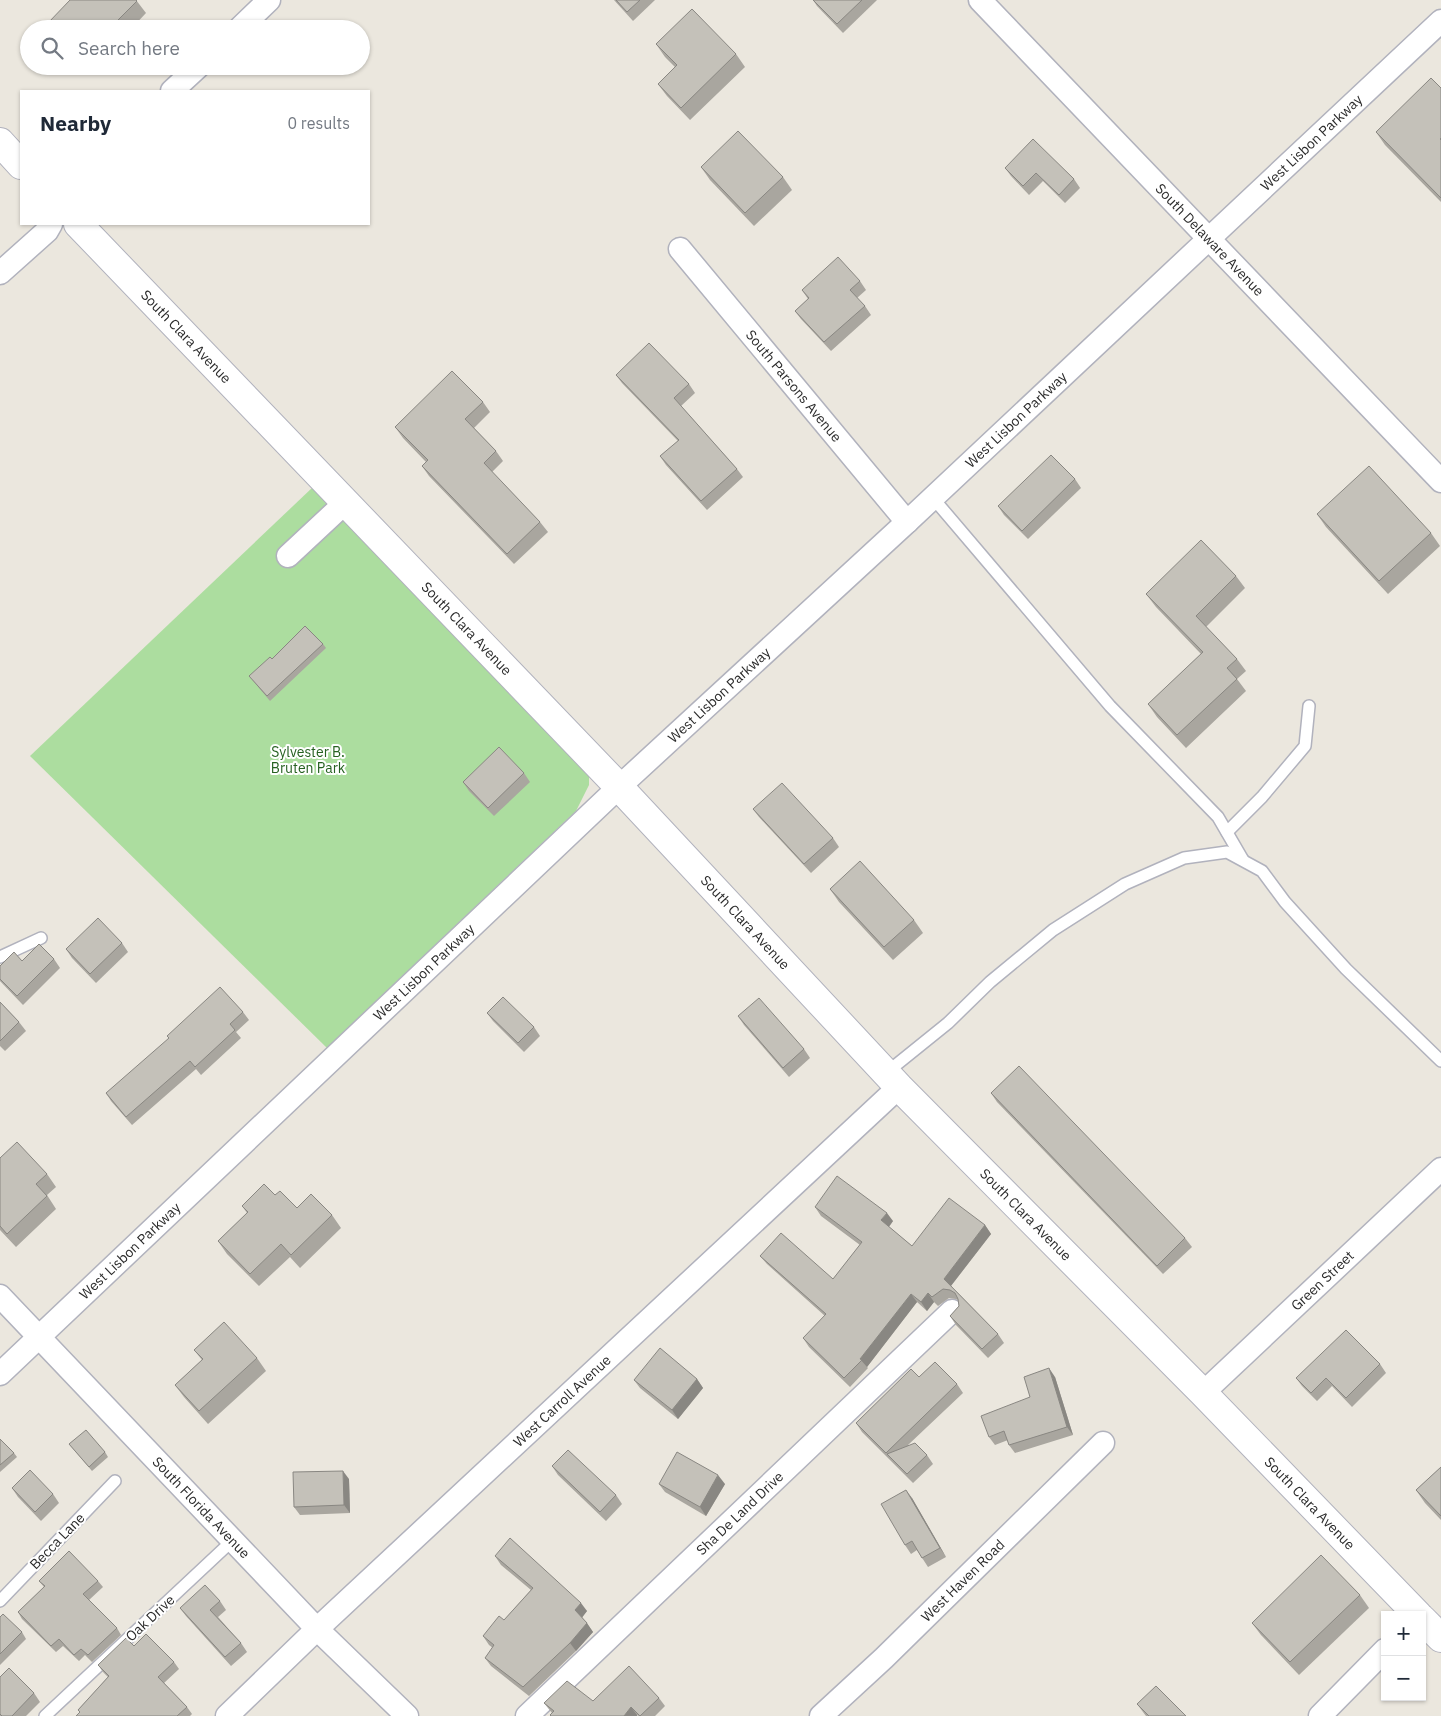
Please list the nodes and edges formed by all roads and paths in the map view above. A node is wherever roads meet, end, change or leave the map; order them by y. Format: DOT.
graph roads {
  1 [pos="269,0"];
  2 [pos="980,0"];
  3 [pos="248,20"];
  4 [pos="1438,31"];
  5 [pos="189,75"];
  6 [pos="173,90"];
  7 [pos="0,142"];
  8 [pos="20,163"];
  9 [pos="50,225"];
  10 [pos="79,225"];
  11 [pos="1209,239"];
  12 [pos="680,249"];
  13 [pos="0,273"];
  14 [pos="1441,481"];
  15 [pos="933,498"];
  16 [pos="346,502"];
  17 [pos="907,522"];
  18 [pos="288,556"];
  19 [pos="1309,706"];
  20 [pos="619,787"];
  21 [pos="1227,832"];
  22 [pos="1244,861"];
  23 [pos="41,938"];
  24 [pos="0,957"];
  25 [pos="1441,1060"];
  26 [pos="893,1080"];
  27 [pos="1441,1169"];
  28 [pos="0,1296"];
  29 [pos="952,1311"];
  30 [pos="39,1338"];
  31 [pos="0,1374"];
  32 [pos="1202,1394"];
  33 [pos="1103,1443"];
  34 [pos="115,1481"];
  35 [pos="232,1541"];
  36 [pos="0,1602"];
  37 [pos="1414,1611"];
  38 [pos="1426,1623"];
  39 [pos="317,1629"];
  40 [pos="1441,1638"];
  41 [pos="1381,1654"];
  42 [pos="45,1716"];
  43 [pos="227,1716"];
  44 [pos="407,1716"];
  45 [pos="527,1716"];
  46 [pos="821,1716"];
  47 [pos="1320,1716"];
  1 -- 3 [label="street"];
  2 -- 11 [label="street, South Delaware Avenue"];
  4 -- 11 [label="street, West Lisbon Parkway"];
  5 -- 6 [label="street"];
  7 -- 8 [label="street"];
  9 -- 13 [label="street"];
  10 -- 16 [label="street, South Clara Avenue"];
  11 -- 14 [label="street, South Delaware Avenue"];
  11 -- 15 [label="street, West Lisbon Parkway"];
  12 -- 17 [label="street, South Parsons Avenue"];
  15 -- 17 [label="street, West Lisbon Parkway"];
  15 -- 21 [label="lane"];
  16 -- 18 [label="street"];
  16 -- 20 [label="street, South Clara Avenue"];
  17 -- 20 [label="street, West Lisbon Parkway"];
  19 -- 21 [label="lane"];
  20 -- 26 [label="street, South Clara Avenue"];
  20 -- 30 [label="street, West Lisbon Parkway"];
  21 -- 22 [label="lane"];
  22 -- 25 [label="lane"];
  22 -- 26 [label="lane"];
  23 -- 24 [label="lane"];
  26 -- 32 [label="street, South Clara Avenue"];
  26 -- 39 [label="street, West Carroll Avenue"];
  27 -- 32 [label="street, Green Street"];
  28 -- 30 [label="street, South Florida Avenue"];
  29 -- 45 [label="street, Sha De Land Drive"];
  30 -- 31 [label="street, West Lisbon Parkway"];
  30 -- 35 [label="street, South Florida Avenue"];
  32 -- 37 [label="street, South Clara Avenue"];
  33 -- 46 [label="street, West Haven Road"];
  34 -- 36 [label="lane, Becca Lane"];
  35 -- 39 [label="street, South Florida Avenue"];
  35 -- 42 [label="lane, Oak Drive"];
  38 -- 40 [label="street"];
  39 -- 43 [label="street, West Carroll Avenue"];
  39 -- 44 [label="street, South Florida Avenue"];
  41 -- 47 [label="street"];
}
